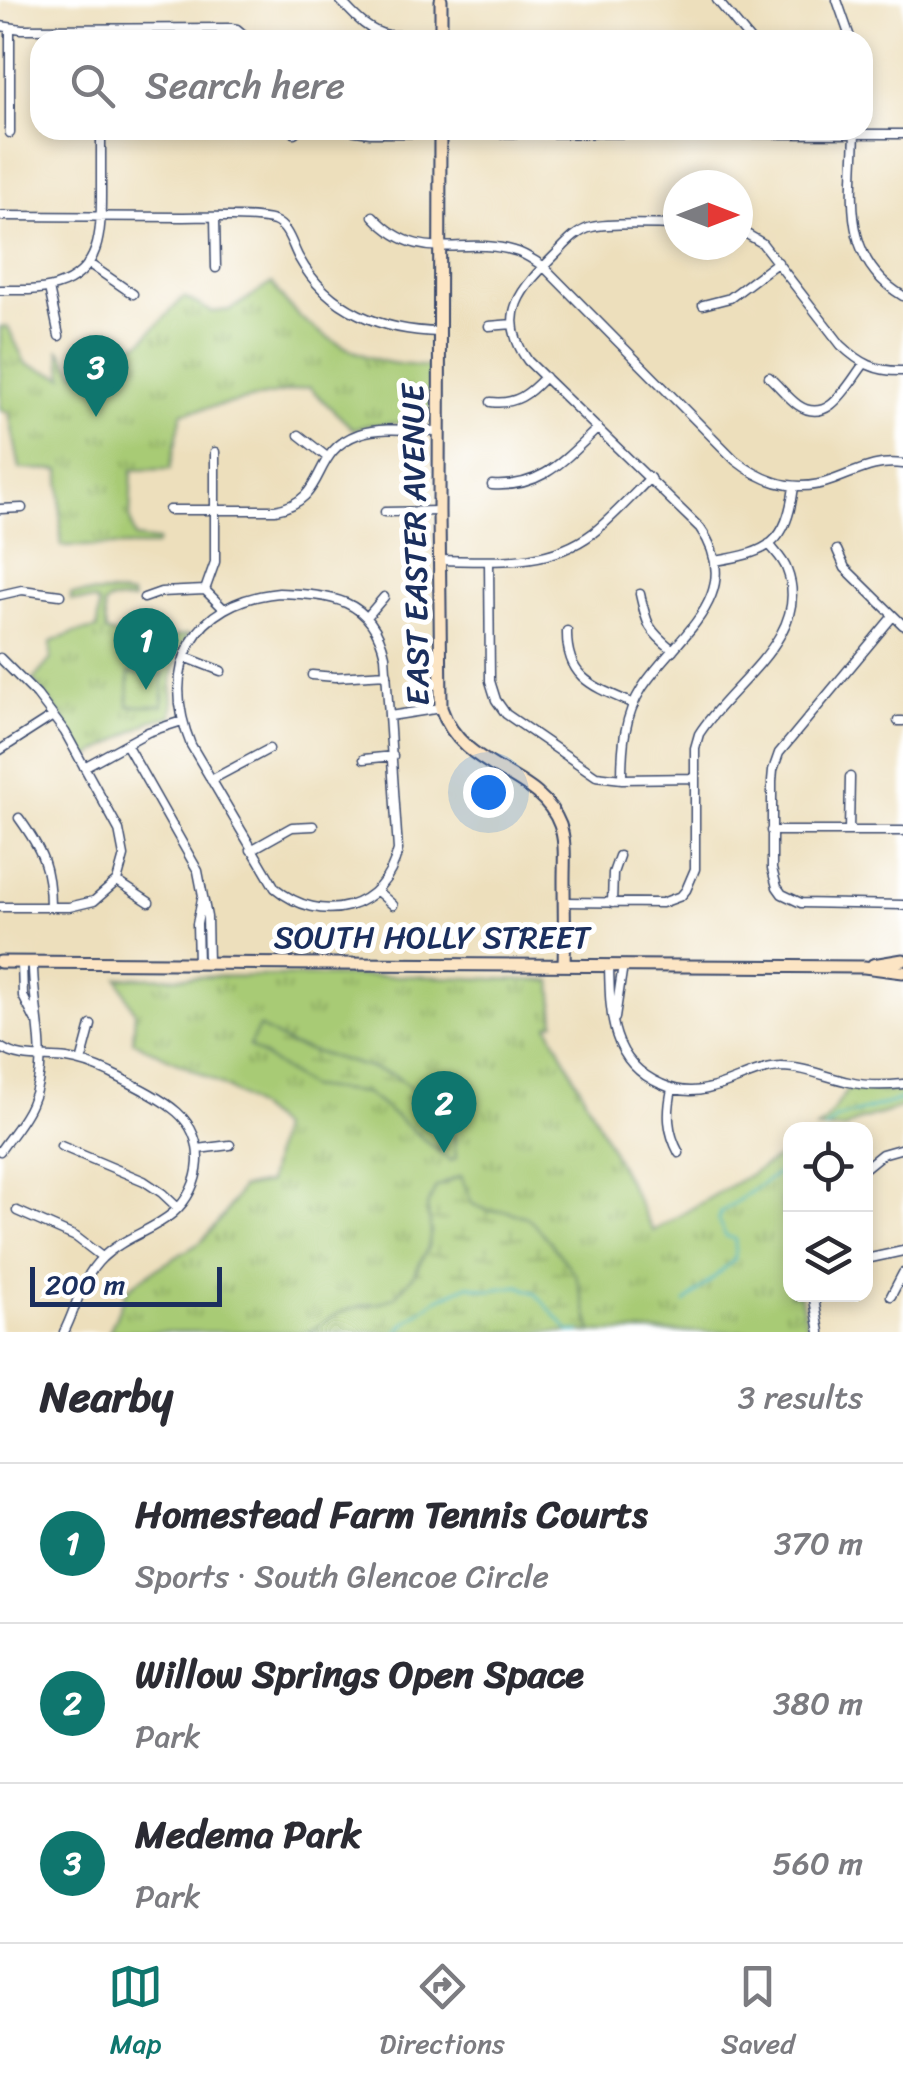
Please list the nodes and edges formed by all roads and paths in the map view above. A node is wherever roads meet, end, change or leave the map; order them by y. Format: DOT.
graph roads {
  1 [pos="340,0"];
  2 [pos="441,0"];
  3 [pos="717,0"];
  4 [pos="837,0"];
  5 [pos="5,27"];
  6 [pos="101,28"];
  7 [pos="198,29"];
  8 [pos="238,30"];
  9 [pos="374,30"];
  10 [pos="441,30"];
  11 [pos="742,30"];
  12 [pos="848,30"];
  13 [pos="10,133"];
  14 [pos="873,133"];
  15 [pos="903,134"];
  16 [pos="101,140"];
  17 [pos="440,140"];
  18 [pos="855,140"];
  19 [pos="0,216"];
  20 [pos="101,216"];
  21 [pos="215,216"];
  22 [pos="374,216"];
  23 [pos="663,225"];
  24 [pos="753,237"];
  25 [pos="439,247"];
  26 [pos="778,262"];
  27 [pos="88,263"];
  28 [pos="543,266"];
  29 [pos="216,268"];
  30 [pos="49,288"];
  31 [pos="0,290"];
  32 [pos="133,294"];
  33 [pos="903,296"];
  34 [pos="703,306"];
  35 [pos="513,324"];
  36 [pos="489,326"];
  37 [pos="440,332"];
  38 [pos="59,336"];
  39 [pos="864,364"];
  40 [pos="903,371"];
  41 [pos="545,377"];
  42 [pos="770,377"];
  43 [pos="491,402"];
  44 [pos="598,428"];
  45 [pos="440,431"];
  46 [pos="299,434"];
  47 [pos="215,452"];
  48 [pos="327,458"];
  49 [pos="903,464"];
  50 [pos="650,478"];
  51 [pos="492,485"];
  52 [pos="794,487"];
  53 [pos="22,508"];
  54 [pos="0,509"];
  55 [pos="169,510"];
  56 [pos="214,511"];
  57 [pos="439,511"];
  58 [pos="385,512"];
  59 [pos="769,544"];
  60 [pos="837,550"];
  61 [pos="441,560"];
  62 [pos="716,560"];
  63 [pos="490,561"];
  64 [pos="205,590"];
  65 [pos="640,594"];
  66 [pos="0,595"];
  67 [pos="60,596"];
  68 [pos="384,597"];
  69 [pos="144,598"];
  70 [pos="223,608"];
  71 [pos="893,616"];
  72 [pos="367,617"];
  73 [pos="903,625"];
  74 [pos="567,631"];
  75 [pos="673,650"];
  76 [pos="0,658"];
  77 [pos="185,658"];
  78 [pos="221,671"];
  79 [pos="387,674"];
  80 [pos="312,675"];
  81 [pos="634,704"];
  82 [pos="441,708"];
  83 [pos="54,716"];
  84 [pos="390,716"];
  85 [pos="182,722"];
  86 [pos="126,744"];
  87 [pos="269,749"];
  88 [pos="0,750"];
  89 [pos="393,756"];
  90 [pos="364,759"];
  91 [pos="84,768"];
  92 [pos="850,777"];
  93 [pos="695,778"];
  94 [pos="622,779"];
  95 [pos="212,780"];
  96 [pos="19,818"];
  97 [pos="313,826"];
  98 [pos="771,831"];
  99 [pos="849,832"];
  100 [pos="903,832"];
  101 [pos="251,850"];
  102 [pos="619,856"];
  103 [pos="116,882"];
  104 [pos="376,890"];
  105 [pos="149,902"];
  106 [pos="564,902"];
  107 [pos="612,903"];
  108 [pos="903,904"];
  109 [pos="393,905"];
  110 [pos="0,907"];
  111 [pos="50,907"];
  112 [pos="903,960"];
  113 [pos="0,962"];
  114 [pos="27,962"];
  115 [pos="203,963"];
  116 [pos="564,965"];
  117 [pos="609,965"];
  118 [pos="624,966"];
  119 [pos="864,967"];
  120 [pos="903,972"];
  121 [pos="614,1022"];
  122 [pos="91,1025"];
  123 [pos="0,1047"];
  124 [pos="41,1058"];
  125 [pos="81,1062"];
  126 [pos="903,1084"];
  127 [pos="672,1089"];
  128 [pos="230,1145"];
  129 [pos="61,1146"];
  130 [pos="1,1147"];
  131 [pos="903,1148"];
  132 [pos="198,1149"];
  133 [pos="679,1154"];
  134 [pos="873,1161"];
  135 [pos="178,1208"];
  136 [pos="17,1210"];
  137 [pos="903,1251"];
  138 [pos="102,1258"];
  139 [pos="873,1258"];
  140 [pos="903,1273"];
  141 [pos="892,1296"];
  142 [pos="814,1302"];
  143 [pos="64,1332"];
  144 [pos="820,1332"];
  1 -- 9 [label="street"];
  2 -- 10 [label="street"];
  3 -- 11 [label="street"];
  4 -- 12 [label="street"];
  5 -- 6 [label="street"];
  5 -- 13 [label="street"];
  6 -- 7 [label="street"];
  7 -- 8 [label="street"];
  14 -- 15 [label="street"];
  16 -- 20 [label="street"];
  17 -- 25 [label="street, EAST EASTER AVENUE"];
  18 -- 33 [label="street"];
  19 -- 20 [label="street"];
  20 -- 21 [label="street"];
  20 -- 27 [label="street"];
  21 -- 29 [label="street"];
  21 -- 37 [label="street"];
  22 -- 25 [label="street"];
  23 -- 28 [label="street"];
  24 -- 26 [label="street"];
  25 -- 28 [label="street"];
  25 -- 37 [label="street, EAST EASTER AVENUE"];
  26 -- 34 [label="street"];
  26 -- 39 [label="street"];
  27 -- 30 [label="street"];
  27 -- 32 [label="street"];
  28 -- 35 [label="street"];
  28 -- 52 [label="street"];
  30 -- 31 [label="street"];
  30 -- 38 [label="street"];
  35 -- 36 [label="street"];
  35 -- 41 [label="street"];
  37 -- 45 [label="street, EAST EASTER AVENUE"];
  39 -- 40 [label="street"];
  39 -- 42 [label="street"];
  41 -- 43 [label="street"];
  41 -- 44 [label="street"];
  44 -- 50 [label="street"];
  44 -- 51 [label="street"];
  45 -- 48 [label="street"];
  45 -- 57 [label="street, EAST EASTER AVENUE"];
  46 -- 48 [label="street"];
  47 -- 56 [label="street"];
  48 -- 56 [label="street"];
  49 -- 52 [label="street"];
  50 -- 62 [label="street"];
  50 -- 63 [label="street"];
  52 -- 59 [label="street"];
  53 -- 54 [label="street"];
  55 -- 56 [label="street"];
  56 -- 64 [label="street"];
  57 -- 58 [label="street"];
  57 -- 61 [label="street, EAST EASTER AVENUE"];
  59 -- 62 [label="street"];
  59 -- 93 [label="street"];
  60 -- 71 [label="street"];
  61 -- 63 [label="street"];
  61 -- 82 [label="street, EAST EASTER AVENUE"];
  62 -- 75 [label="street"];
  63 -- 94 [label="street"];
  64 -- 69 [label="street"];
  64 -- 70 [label="street"];
  65 -- 75 [label="street"];
  66 -- 67 [label="street"];
  68 -- 72 [label="street"];
  70 -- 72 [label="street"];
  70 -- 77 [label="street"];
  71 -- 73 [label="street"];
  71 -- 98 [label="street"];
  72 -- 79 [label="street"];
  74 -- 81 [label="street"];
  75 -- 81 [label="street"];
  76 -- 83 [label="street"];
  77 -- 78 [label="street"];
  77 -- 85 [label="street"];
  79 -- 80 [label="street"];
  79 -- 84 [label="street"];
  81 -- 94 [label="street"];
  82 -- 84 [label="street"];
  82 -- 106 [label="street, EAST EASTER AVENUE"];
  83 -- 88 [label="street"];
  83 -- 91 [label="street"];
  84 -- 89 [label="street"];
  85 -- 86 [label="street"];
  85 -- 95 [label="street"];
  86 -- 91 [label="street"];
  86 -- 115 [label="street"];
  87 -- 95 [label="street"];
  89 -- 90 [label="street"];
  89 -- 104 [label="street"];
  91 -- 103 [label="street"];
  92 -- 99 [label="street"];
  93 -- 94 [label="street"];
  93 -- 107 [label="street"];
  95 -- 101 [label="street"];
  96 -- 111 [label="street"];
  97 -- 101 [label="street"];
  98 -- 99 [label="street"];
  98 -- 108 [label="street"];
  99 -- 100 [label="street"];
  101 -- 104 [label="street"];
  102 -- 107 [label="street"];
  103 -- 105 [label="street"];
  103 -- 111 [label="street"];
  104 -- 109 [label="street"];
  106 -- 107 [label="street"];
  106 -- 116 [label="street, EAST EASTER AVENUE"];
  110 -- 111 [label="street"];
  112 -- 119 [label="street, SOUTH HOLLY STREET"];
  113 -- 114 [label="street, SOUTH HOLLY STREET"];
  114 -- 115 [label="street, SOUTH HOLLY STREET"];
  114 -- 124 [label="street"];
  115 -- 116 [label="street, SOUTH HOLLY STREET"];
  116 -- 117 [label="street, SOUTH HOLLY STREET"];
  117 -- 118 [label="street, SOUTH HOLLY STREET"];
  117 -- 121 [label="street"];
  118 -- 119 [label="street, SOUTH HOLLY STREET"];
  118 -- 121 [label="street"];
  119 -- 120 [label="street, SOUTH HOLLY STREET"];
  121 -- 127 [label="street"];
  122 -- 125 [label="street"];
  123 -- 124 [label="street"];
  124 -- 125 [label="street"];
  124 -- 130 [label="street"];
  125 -- 132 [label="street"];
  126 -- 127 [label="street"];
  127 -- 133 [label="street"];
  128 -- 132 [label="street"];
  129 -- 135 [label="street"];
  131 -- 134 [label="street"];
  132 -- 135 [label="street"];
  135 -- 138 [label="street"];
  136 -- 138 [label="street"];
  137 -- 139 [label="street"];
  138 -- 143 [label="street"];
  140 -- 141 [label="street"];
  142 -- 144 [label="street"];
}
